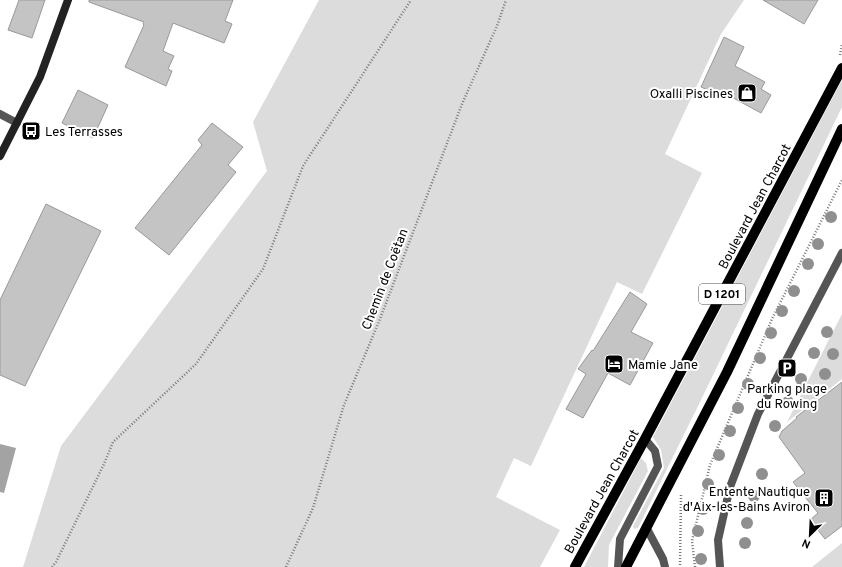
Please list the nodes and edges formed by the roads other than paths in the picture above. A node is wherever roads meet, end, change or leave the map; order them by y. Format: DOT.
graph roads {
  1 [pos="68,0"];
  2 [pos="842,68"];
  3 [pos="0,114"];
  4 [pos="16,123"];
  5 [pos="842,129"];
  6 [pos="0,156"];
  7 [pos="842,253"];
  8 [pos="645,439"];
  9 [pos="646,527"];
  10 [pos="575,567"];
  11 [pos="618,567"];
  12 [pos="626,567"];
  13 [pos="665,567"];
  14 [pos="720,567"];
  1 -- 4 [label="street"];
  2 -- 8 [label="main road, Boulevard Jean Charcot / D 1201"];
  3 -- 4 [label="street"];
  4 -- 6 [label="street"];
  5 -- 9 [label="main road, D 1201"];
  7 -- 14 [label="street"];
  8 -- 10 [label="main road, Boulevard Jean Charcot / D 1201"];
  8 -- 11 [label="street"];
  9 -- 12 [label="main road, D 1201"];
  9 -- 13 [label="street"];
}
